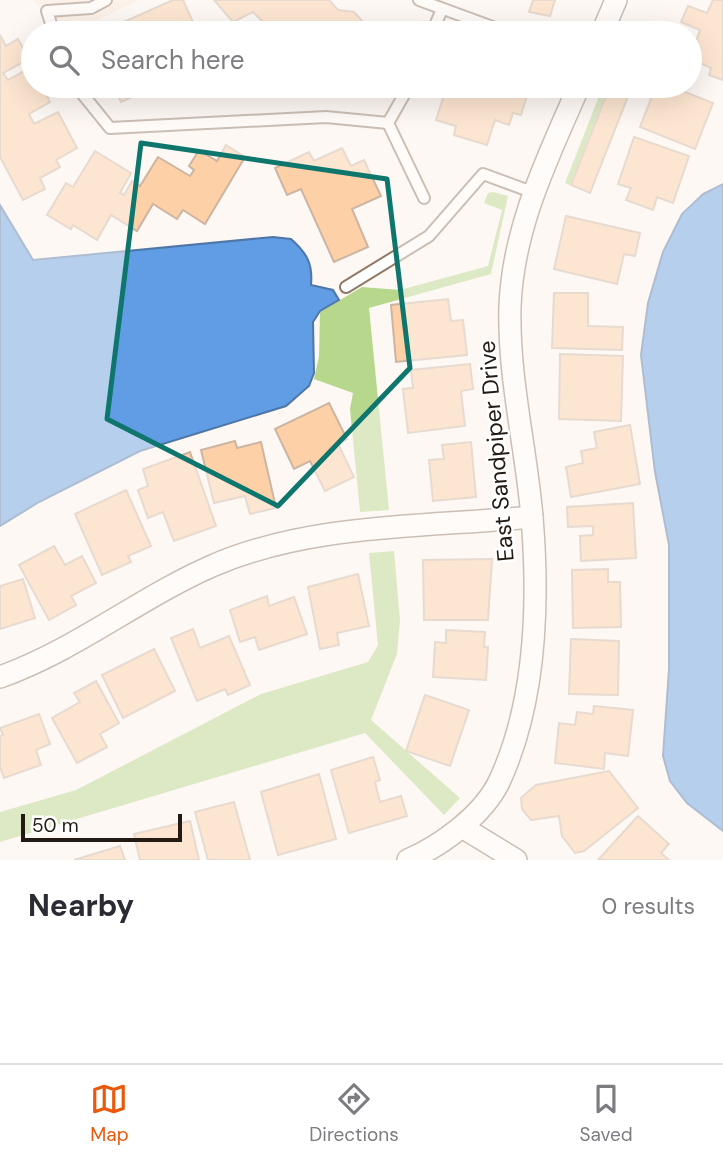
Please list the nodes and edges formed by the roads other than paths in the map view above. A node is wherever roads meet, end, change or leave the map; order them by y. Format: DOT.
graph roads {
  1 [pos="106,0"];
  2 [pos="419,0"];
  3 [pos="616,0"];
  4 [pos="442,9"];
  5 [pos="50,21"];
  6 [pos="437,21"];
  7 [pos="476,21"];
  8 [pos="606,21"];
  9 [pos="86,98"];
  10 [pos="402,98"];
  11 [pos="574,98"];
  12 [pos="388,123"];
  13 [pos="532,192"];
  14 [pos="424,198"];
  15 [pos="346,286"];
  16 [pos="532,517"];
  17 [pos="0,677"];
  18 [pos="462,827"];
  19 [pos="408,860"];
  20 [pos="516,860"];
  1 -- 5 [label="lane"];
  2 -- 4 [label="lane"];
  3 -- 8 [label="street"];
  4 -- 6 [label="lane"];
  4 -- 7 [label="lane"];
  9 -- 12 [label="lane"];
  10 -- 12 [label="lane"];
  11 -- 13 [label="street, East Sandpiper Drive"];
  12 -- 14 [label="lane"];
  13 -- 15 [label="lane"];
  13 -- 16 [label="street, East Sandpiper Drive"];
  16 -- 17 [label="street"];
  16 -- 18 [label="street, East Sandpiper Drive"];
  18 -- 19 [label="street, East Sandpiper Drive"];
  18 -- 20 [label="street"];
}
